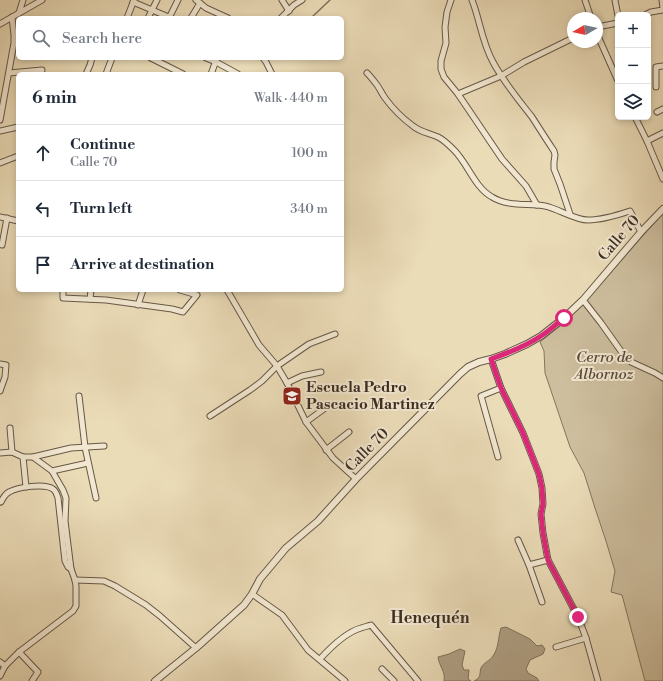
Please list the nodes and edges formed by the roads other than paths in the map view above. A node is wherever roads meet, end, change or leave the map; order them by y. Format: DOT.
graph roads {
  1 [pos="23,0"];
  2 [pos="42,0"];
  3 [pos="157,0"];
  4 [pos="178,0"];
  5 [pos="282,0"];
  6 [pos="302,0"];
  7 [pos="451,0"];
  8 [pos="472,0"];
  9 [pos="585,0"];
  10 [pos="662,0"];
  11 [pos="134,1"];
  12 [pos="618,1"];
  13 [pos="198,2"];
  14 [pos="295,2"];
  15 [pos="663,9"];
  16 [pos="152,10"];
  17 [pos="289,11"];
  18 [pos="589,12"];
  19 [pos="618,12"];
  20 [pos="651,12"];
  21 [pos="19,13"];
  22 [pos="128,16"];
  23 [pos="149,16"];
  24 [pos="166,16"];
  25 [pos="171,16"];
  26 [pos="192,16"];
  27 [pos="224,16"];
  28 [pos="283,16"];
  29 [pos="12,17"];
  30 [pos="0,24"];
  31 [pos="615,24"];
  32 [pos="603,26"];
  33 [pos="567,41"];
  34 [pos="603,47"];
  35 [pos="91,60"];
  36 [pos="111,60"];
  37 [pos="159,60"];
  38 [pos="217,60"];
  39 [pos="264,60"];
  40 [pos="663,66"];
  41 [pos="16,72"];
  42 [pos="20,72"];
  43 [pos="42,72"];
  44 [pos="87,72"];
  45 [pos="107,72"];
  46 [pos="180,72"];
  47 [pos="212,72"];
  48 [pos="235,72"];
  49 [pos="271,72"];
  50 [pos="9,73"];
  51 [pos="368,73"];
  52 [pos="615,74"];
  53 [pos="501,76"];
  54 [pos="656,87"];
  55 [pos="458,94"];
  56 [pos="663,109"];
  57 [pos="657,112"];
  58 [pos="0,120"];
  59 [pos="636,120"];
  60 [pos="16,127"];
  61 [pos="0,131"];
  62 [pos="663,133"];
  63 [pos="647,141"];
  64 [pos="16,157"];
  65 [pos="0,163"];
  66 [pos="661,170"];
  67 [pos="663,180"];
  68 [pos="537,205"];
  69 [pos="663,209"];
  70 [pos="570,214"];
  71 [pos="0,217"];
  72 [pos="7,218"];
  73 [pos="16,220"];
  74 [pos="641,232"];
  75 [pos="2,245"];
  76 [pos="63,292"];
  77 [pos="91,292"];
  78 [pos="142,292"];
  79 [pos="187,292"];
  80 [pos="228,292"];
  81 [pos="90,299"];
  82 [pos="583,300"];
  83 [pos="138,305"];
  84 [pos="335,334"];
  85 [pos="491,359"];
  86 [pos="0,364"];
  87 [pos="278,366"];
  88 [pos="321,372"];
  89 [pos="663,378"];
  90 [pos="287,383"];
  91 [pos="501,388"];
  92 [pos="0,392"];
  93 [pos="79,396"];
  94 [pos="328,406"];
  95 [pos="210,416"];
  96 [pos="306,422"];
  97 [pos="10,428"];
  98 [pos="348,432"];
  99 [pos="104,446"];
  100 [pos="85,447"];
  101 [pos="326,450"];
  102 [pos="12,452"];
  103 [pos="0,453"];
  104 [pos="23,457"];
  105 [pos="33,457"];
  106 [pos="498,457"];
  107 [pos="88,463"];
  108 [pos="52,470"];
  109 [pos="356,479"];
  110 [pos="26,487"];
  111 [pos="96,498"];
  112 [pos="1,502"];
  113 [pos="518,540"];
  114 [pos="548,560"];
  115 [pos="529,565"];
  116 [pos="71,569"];
  117 [pos="75,580"];
  118 [pos="252,594"];
  119 [pos="542,602"];
  120 [pos="586,638"];
  121 [pos="556,647"];
  122 [pos="196,648"];
  123 [pos="19,652"];
  124 [pos="320,659"];
  125 [pos="0,662"];
  126 [pos="5,666"];
  127 [pos="382,668"];
  128 [pos="0,676"];
  129 [pos="32,681"];
  130 [pos="156,681"];
  131 [pos="345,681"];
  132 [pos="394,681"];
  133 [pos="417,681"];
  134 [pos="598,681"];
  1 -- 21 [label="street"];
  2 -- 21 [label="street"];
  3 -- 16 [label="street"];
  4 -- 25 [label="street"];
  5 -- 17 [label="street"];
  6 -- 14 [label="street"];
  7 -- 55 [label="street"];
  8 -- 53 [label="street"];
  9 -- 18 [label="street"];
  10 -- 15 [label="street"];
  11 -- 16 [label="street"];
  11 -- 22 [label="street"];
  12 -- 19 [label="street"];
  13 -- 26 [label="street"];
  13 -- 27 [label="street"];
  14 -- 17 [label="street"];
  15 -- 20 [label="street"];
  16 -- 23 [label="street"];
  16 -- 24 [label="street"];
  17 -- 28 [label="street"];
  21 -- 29 [label="street"];
  29 -- 30 [label="street"];
  29 -- 50 [label="street"];
  31 -- 32 [label="street"];
  33 -- 53 [label="street"];
  34 -- 52 [label="street"];
  35 -- 44 [label="street"];
  36 -- 45 [label="street"];
  37 -- 46 [label="street"];
  38 -- 47 [label="street"];
  38 -- 48 [label="street"];
  39 -- 49 [label="street"];
  40 -- 54 [label="street"];
  41 -- 50 [label="street"];
  42 -- 43 [label="street"];
  50 -- 58 [label="street"];
  51 -- 68 [label="street"];
  53 -- 55 [label="street"];
  53 -- 70 [label="street"];
  55 -- 68 [label="street"];
  56 -- 57 [label="street"];
  59 -- 63 [label="street"];
  60 -- 61 [label="street"];
  62 -- 63 [label="street"];
  63 -- 66 [label="street"];
  64 -- 65 [label="street"];
  66 -- 67 [label="street"];
  68 -- 70 [label="street"];
  69 -- 74 [label="street, Calle 70"];
  70 -- 74 [label="street"];
  71 -- 72 [label="street"];
  72 -- 73 [label="street"];
  72 -- 75 [label="street"];
  74 -- 82 [label="street, Calle 70"];
  76 -- 81 [label="street"];
  77 -- 81 [label="street"];
  78 -- 83 [label="street"];
  79 -- 83 [label="street"];
  80 -- 87 [label="street"];
  81 -- 83 [label="street"];
  82 -- 85 [label="street, Calle 70"];
  82 -- 89 [label="street"];
  84 -- 87 [label="street"];
  85 -- 91 [label="street"];
  85 -- 109 [label="street, Calle 70"];
  86 -- 92 [label="street"];
  87 -- 90 [label="street"];
  87 -- 95 [label="street"];
  88 -- 90 [label="street"];
  90 -- 96 [label="street"];
  91 -- 106 [label="street"];
  91 -- 114 [label="street"];
  93 -- 100 [label="street"];
  94 -- 96 [label="street"];
  96 -- 101 [label="street"];
  97 -- 102 [label="street"];
  98 -- 101 [label="street"];
  99 -- 100 [label="street"];
  100 -- 105 [label="street"];
  100 -- 107 [label="street"];
  101 -- 109 [label="street"];
  102 -- 103 [label="street"];
  102 -- 104 [label="street"];
  104 -- 105 [label="street"];
  104 -- 110 [label="street"];
  105 -- 108 [label="street"];
  107 -- 108 [label="street"];
  107 -- 111 [label="street"];
  108 -- 116 [label="street"];
  109 -- 118 [label="street, Calle 70"];
  110 -- 112 [label="street"];
  110 -- 116 [label="street"];
  113 -- 115 [label="street"];
  114 -- 115 [label="street"];
  114 -- 120 [label="street"];
  115 -- 119 [label="street"];
  116 -- 117 [label="street"];
  117 -- 122 [label="street"];
  117 -- 123 [label="street"];
  118 -- 122 [label="street, Calle 70"];
  118 -- 124 [label="street"];
  120 -- 121 [label="street"];
  120 -- 134 [label="street"];
  122 -- 130 [label="street, Calle 70"];
  123 -- 126 [label="street"];
  123 -- 129 [label="street"];
  124 -- 131 [label="street"];
  124 -- 133 [label="street"];
  125 -- 126 [label="street"];
  126 -- 128 [label="street"];
  127 -- 132 [label="street"];
}
